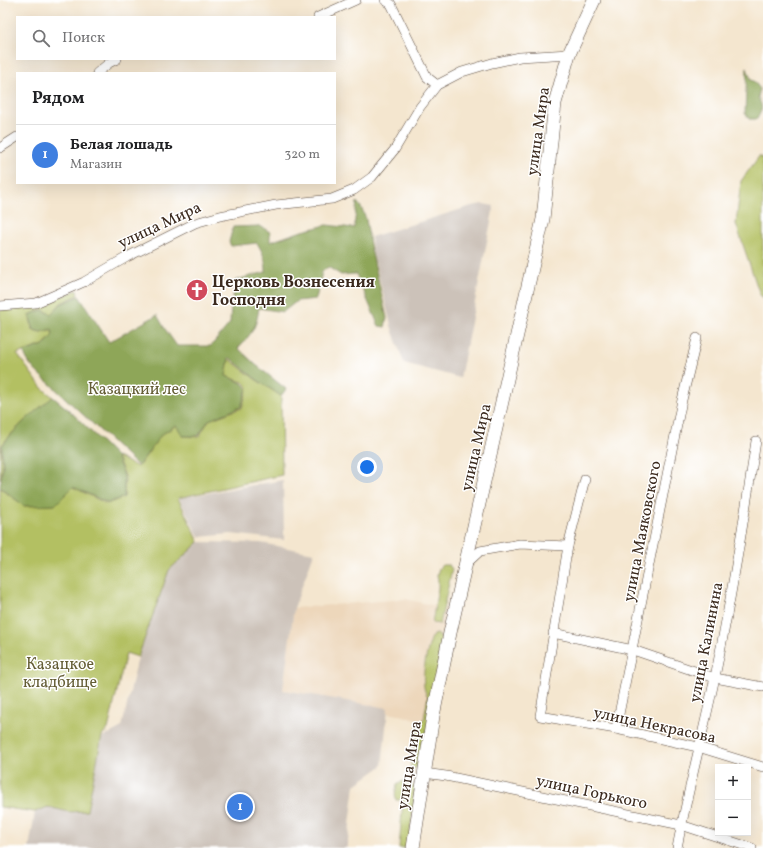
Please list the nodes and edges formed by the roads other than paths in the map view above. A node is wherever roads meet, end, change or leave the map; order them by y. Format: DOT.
graph roads {
  1 [pos="356,0"];
  2 [pos="385,0"];
  3 [pos="594,0"];
  4 [pos="320,16"];
  5 [pos="569,54"];
  6 [pos="115,60"];
  7 [pos="98,72"];
  8 [pos="437,85"];
  9 [pos="16,139"];
  10 [pos="0,148"];
  11 [pos="0,306"];
  12 [pos="697,338"];
  13 [pos="756,441"];
  14 [pos="585,479"];
  15 [pos="568,546"];
  16 [pos="466,565"];
  17 [pos="553,633"];
  18 [pos="633,650"];
  19 [pos="715,678"];
  20 [pos="763,687"];
  21 [pos="616,729"];
  22 [pos="698,747"];
  23 [pos="763,767"];
  24 [pos="424,773"];
  25 [pos="681,825"];
  26 [pos="413,848"];
  27 [pos="677,848"];
  28 [pos="752,848"];
  1 -- 4 [label="street"];
  2 -- 8 [label="street"];
  3 -- 5 [label="main road, улица Мира"];
  5 -- 8 [label="street, улица Мира"];
  5 -- 16 [label="main road, улица Мира"];
  6 -- 7 [label="street"];
  8 -- 11 [label="street, улица Мира"];
  9 -- 10 [label="street"];
  12 -- 18 [label="street, улица Маяковского"];
  13 -- 19 [label="street, улица Калинина"];
  14 -- 15 [label="street"];
  15 -- 16 [label="street"];
  15 -- 17 [label="street"];
  16 -- 24 [label="main road, улица Мира"];
  17 -- 18 [label="street"];
  17 -- 21 [label="street, улица Некрасова"];
  18 -- 19 [label="street"];
  18 -- 21 [label="street, улица Маяковского"];
  19 -- 20 [label="street"];
  19 -- 22 [label="street, улица Калинина"];
  21 -- 22 [label="street, улица Некрасова"];
  22 -- 23 [label="street, улица Некрасова"];
  22 -- 25 [label="street, улица Калинина"];
  24 -- 25 [label="street, улица Горького"];
  24 -- 26 [label="main road, улица Мира"];
  25 -- 27 [label="street, улица Калинина"];
  25 -- 28 [label="street, улица Горького"];
}
